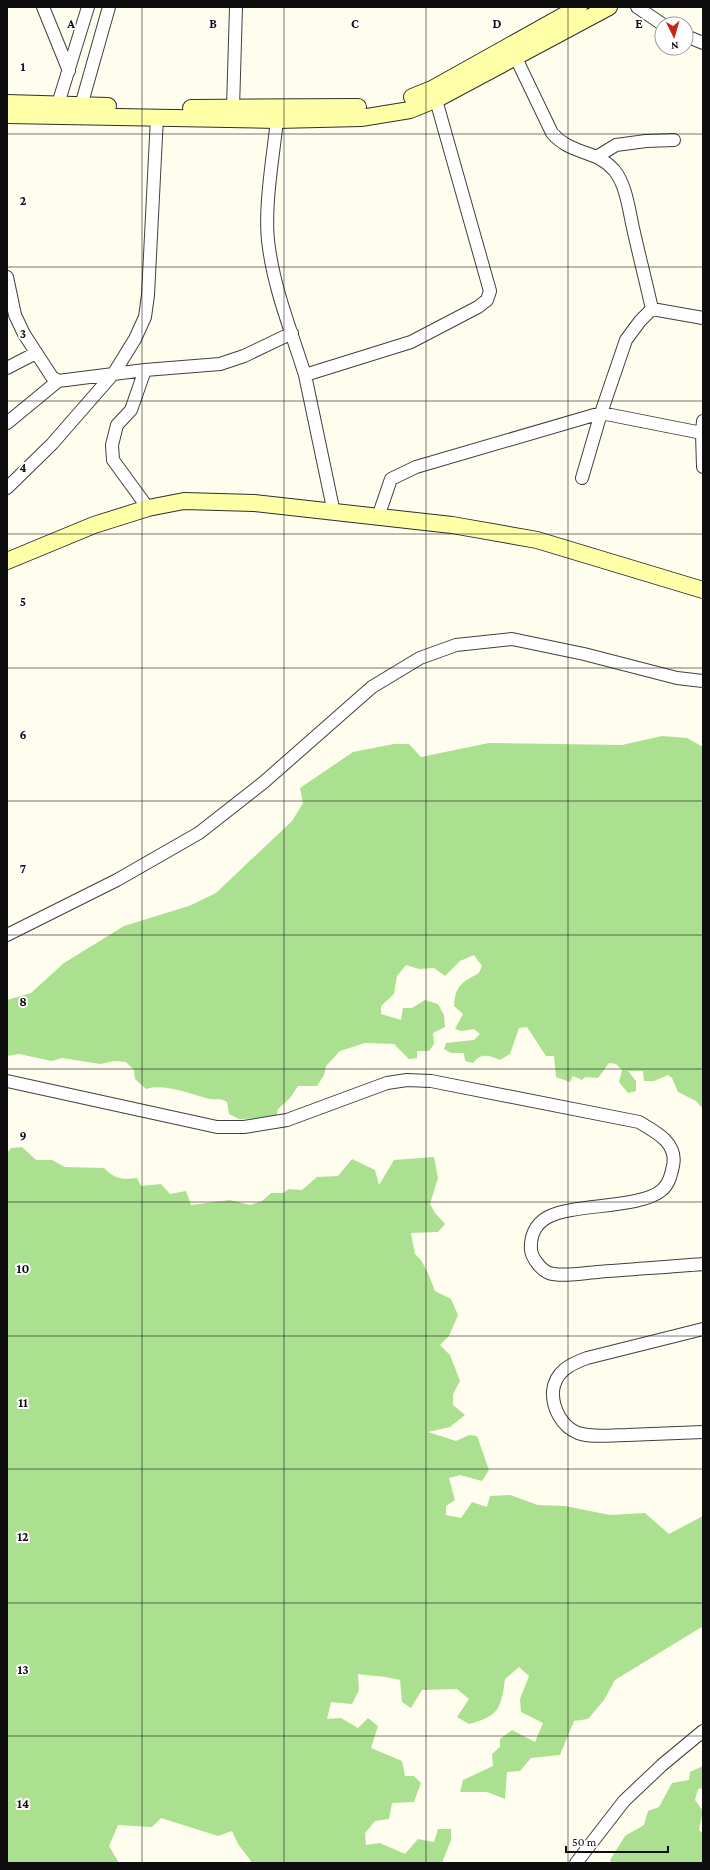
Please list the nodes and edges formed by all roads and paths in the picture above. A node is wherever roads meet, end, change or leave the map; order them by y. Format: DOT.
graph roads {
  1 [pos="43,7"];
  2 [pos="88,7"];
  3 [pos="109,7"];
  4 [pos="236,7"];
  5 [pos="579,7"];
  6 [pos="609,7"];
  7 [pos="637,7"];
  8 [pos="654,19"];
  9 [pos="515,56"];
  10 [pos="69,71"];
  11 [pos="434,94"];
  12 [pos="7,103"];
  13 [pos="233,108"];
  14 [pos="55,109"];
  15 [pos="80,110"];
  16 [pos="7,115"];
  17 [pos="157,118"];
  18 [pos="277,120"];
  19 [pos="674,140"];
  20 [pos="598,156"];
  21 [pos="7,277"];
  22 [pos="652,309"];
  23 [pos="703,318"];
  24 [pos="292,333"];
  25 [pos="36,353"];
  26 [pos="7,368"];
  27 [pos="145,370"];
  28 [pos="114,373"];
  29 [pos="305,375"];
  30 [pos="58,381"];
  31 [pos="601,413"];
  32 [pos="703,421"];
  33 [pos="7,423"];
  34 [pos="702,433"];
  35 [pos="703,467"];
  36 [pos="582,478"];
  37 [pos="7,488"];
  38 [pos="148,508"];
  39 [pos="334,513"];
  40 [pos="378,517"];
  41 [pos="7,561"];
  42 [pos="703,590"];
  43 [pos="703,681"];
  44 [pos="7,935"];
  45 [pos="7,1081"];
  46 [pos="703,1264"];
  47 [pos="703,1329"];
  48 [pos="703,1432"];
  49 [pos="703,1730"];
  50 [pos="576,1863"];
  1 -- 10 [label="street"];
  2 -- 10 [label="street"];
  3 -- 15 [label="street"];
  4 -- 13 [label="street"];
  5 -- 11 [label="main road"];
  6 -- 9 [label="main road"];
  7 -- 8 [label="street"];
  9 -- 11 [label="main road"];
  9 -- 20 [label="street"];
  10 -- 14 [label="street"];
  11 -- 13 [label="main road"];
  11 -- 18 [label="main road"];
  11 -- 29 [label="street"];
  12 -- 14 [label="main road"];
  13 -- 15 [label="main road"];
  14 -- 15 [label="main road"];
  14 -- 16 [label="main road"];
  15 -- 17 [label="main road"];
  17 -- 18 [label="main road"];
  17 -- 28 [label="street"];
  18 -- 24 [label="street"];
  19 -- 20 [label="street"];
  20 -- 22 [label="street"];
  21 -- 25 [label="street"];
  22 -- 23 [label="street"];
  22 -- 31 [label="street"];
  24 -- 27 [label="street"];
  24 -- 29 [label="street"];
  25 -- 26 [label="street"];
  25 -- 30 [label="street"];
  27 -- 28 [label="street"];
  27 -- 38 [label="street"];
  28 -- 30 [label="street"];
  28 -- 37 [label="street"];
  29 -- 39 [label="street"];
  30 -- 33 [label="street"];
  31 -- 34 [label="street"];
  31 -- 36 [label="street"];
  31 -- 40 [label="street"];
  32 -- 34 [label="street"];
  34 -- 35 [label="street"];
  38 -- 39 [label="main road"];
  38 -- 41 [label="main road"];
  39 -- 40 [label="main road"];
  40 -- 42 [label="main road"];
  43 -- 44 [label="street"];
  45 -- 46 [label="street"];
  47 -- 48 [label="street"];
  49 -- 50 [label="street"];
}
